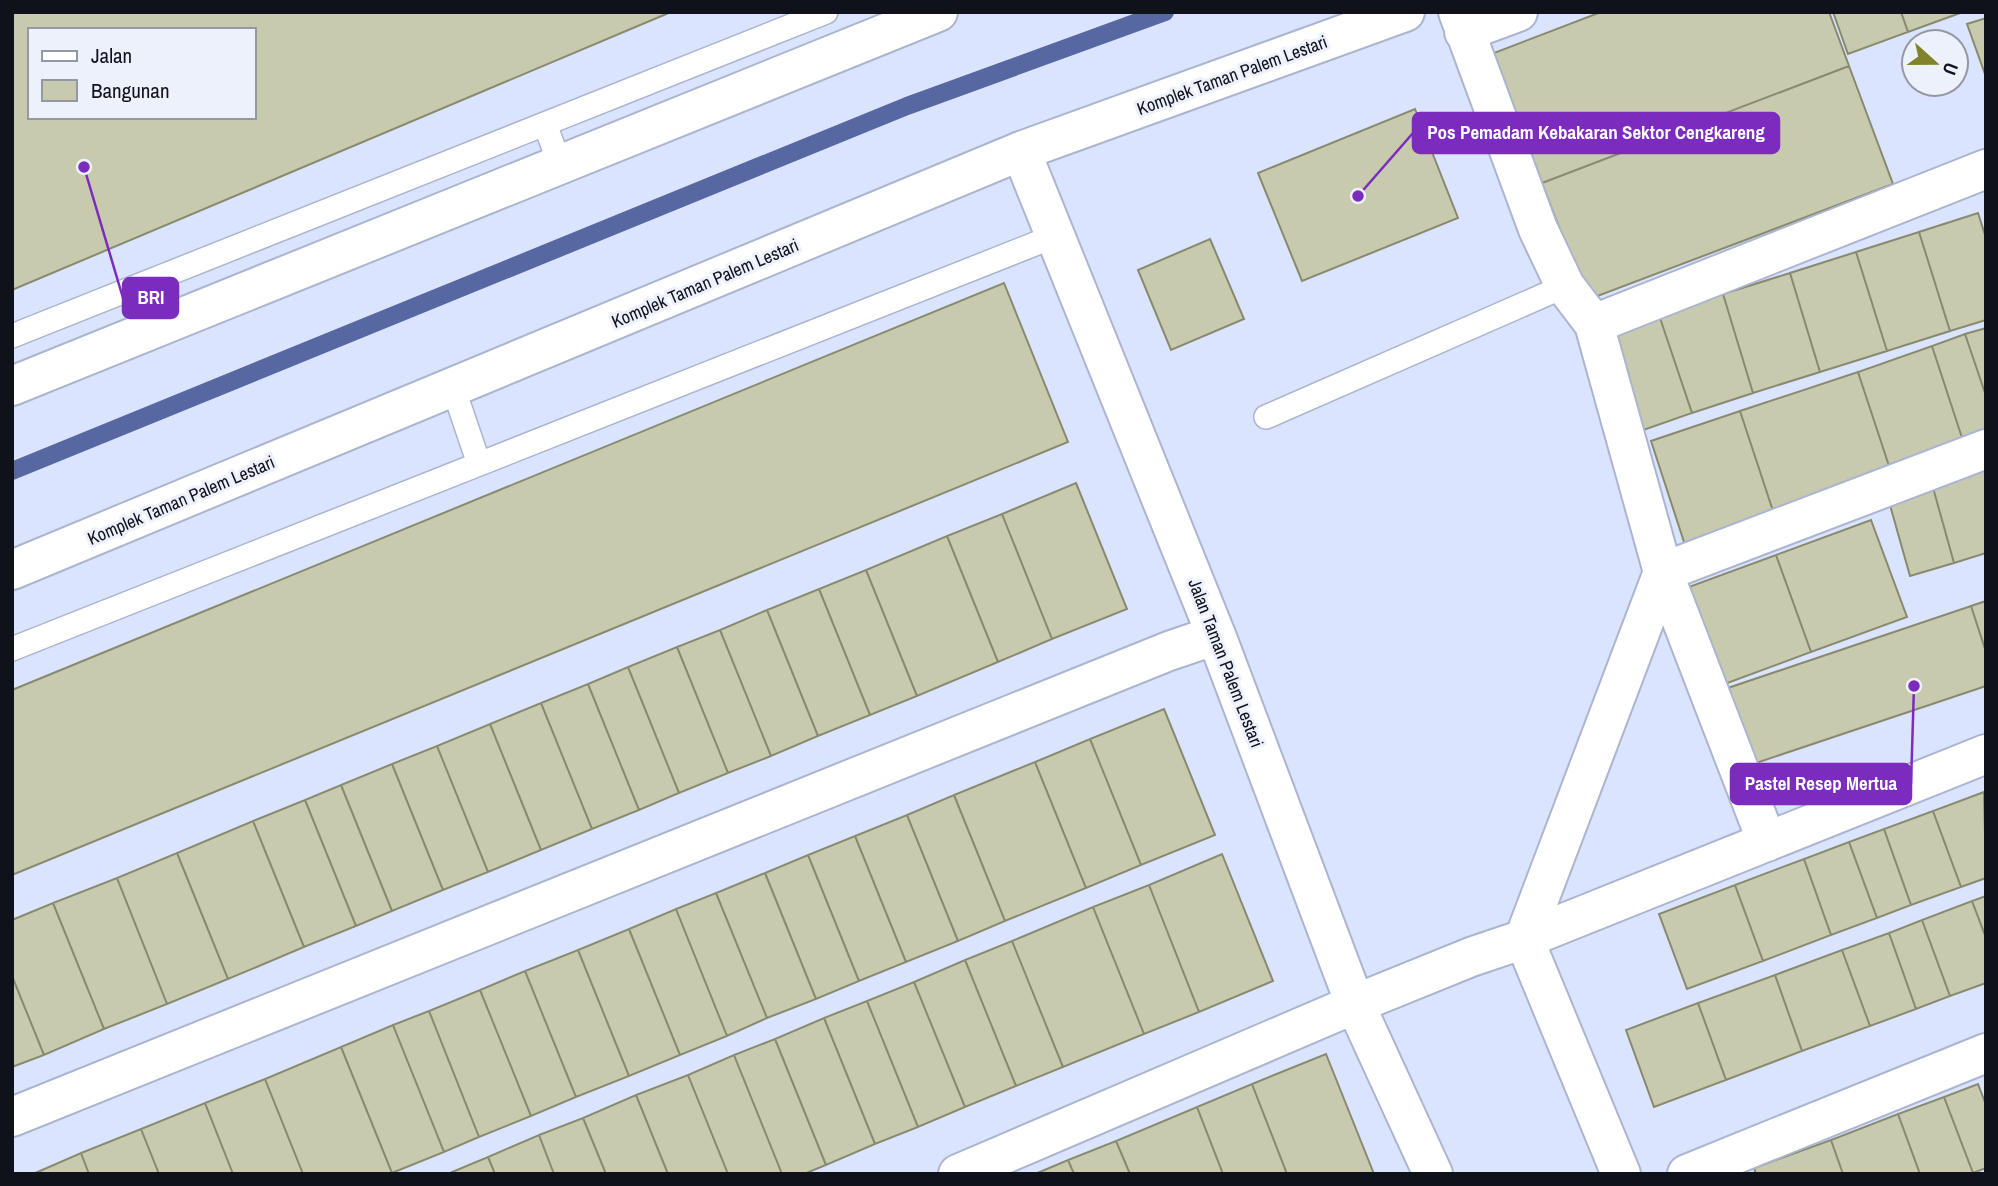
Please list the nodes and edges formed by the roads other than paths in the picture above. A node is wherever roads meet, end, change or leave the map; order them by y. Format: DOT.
graph roads {
  1 [pos="826,12"];
  2 [pos="938,12"];
  3 [pos="1405,12"];
  4 [pos="1518,12"];
  5 [pos="1461,22"];
  6 [pos="545,124"];
  7 [pos="1021,152"];
  8 [pos="560,165"];
  9 [pos="1986,169"];
  10 [pos="1055,236"];
  11 [pos="1565,286"];
  12 [pos="1594,324"];
  13 [pos="12,336"];
  14 [pos="12,386"];
  15 [pos="453,387"];
  16 [pos="1266,417"];
  17 [pos="1986,449"];
  18 [pos="479,464"];
  19 [pos="12,570"];
  20 [pos="1663,572"];
  21 [pos="1216,635"];
  22 [pos="12,649"];
  23 [pos="1986,754"];
  24 [pos="1767,842"];
  25 [pos="1524,940"];
  26 [pos="1355,1004"];
  27 [pos="1986,1053"];
  28 [pos="12,1117"];
  29 [pos="958,1174"];
  30 [pos="1433,1174"];
  31 [pos="1621,1174"];
  32 [pos="1687,1174"];
  1 -- 6 [label="lane"];
  2 -- 8 [label="street"];
  3 -- 7 [label="street, Komplek Taman Palem Lestari"];
  4 -- 5 [label="street"];
  5 -- 11 [label="street"];
  6 -- 8 [label="lane"];
  6 -- 13 [label="lane"];
  7 -- 10 [label="street, Jalan Taman Palem Lestari"];
  7 -- 15 [label="street, Komplek Taman Palem Lestari"];
  8 -- 14 [label="street"];
  9 -- 12 [label="street"];
  10 -- 18 [label="lane"];
  10 -- 21 [label="street, Jalan Taman Palem Lestari"];
  11 -- 12 [label="street"];
  11 -- 16 [label="lane"];
  12 -- 20 [label="street"];
  15 -- 18 [label="lane"];
  15 -- 19 [label="street, Komplek Taman Palem Lestari"];
  17 -- 20 [label="street"];
  18 -- 22 [label="lane"];
  20 -- 24 [label="street"];
  20 -- 25 [label="street"];
  21 -- 26 [label="street, Jalan Taman Palem Lestari"];
  21 -- 28 [label="street"];
  23 -- 24 [label="street"];
  24 -- 25 [label="street"];
  25 -- 26 [label="street"];
  25 -- 31 [label="street"];
  26 -- 29 [label="street"];
  26 -- 30 [label="street, Jalan Taman Palem Lestari"];
  27 -- 32 [label="street"];
}
